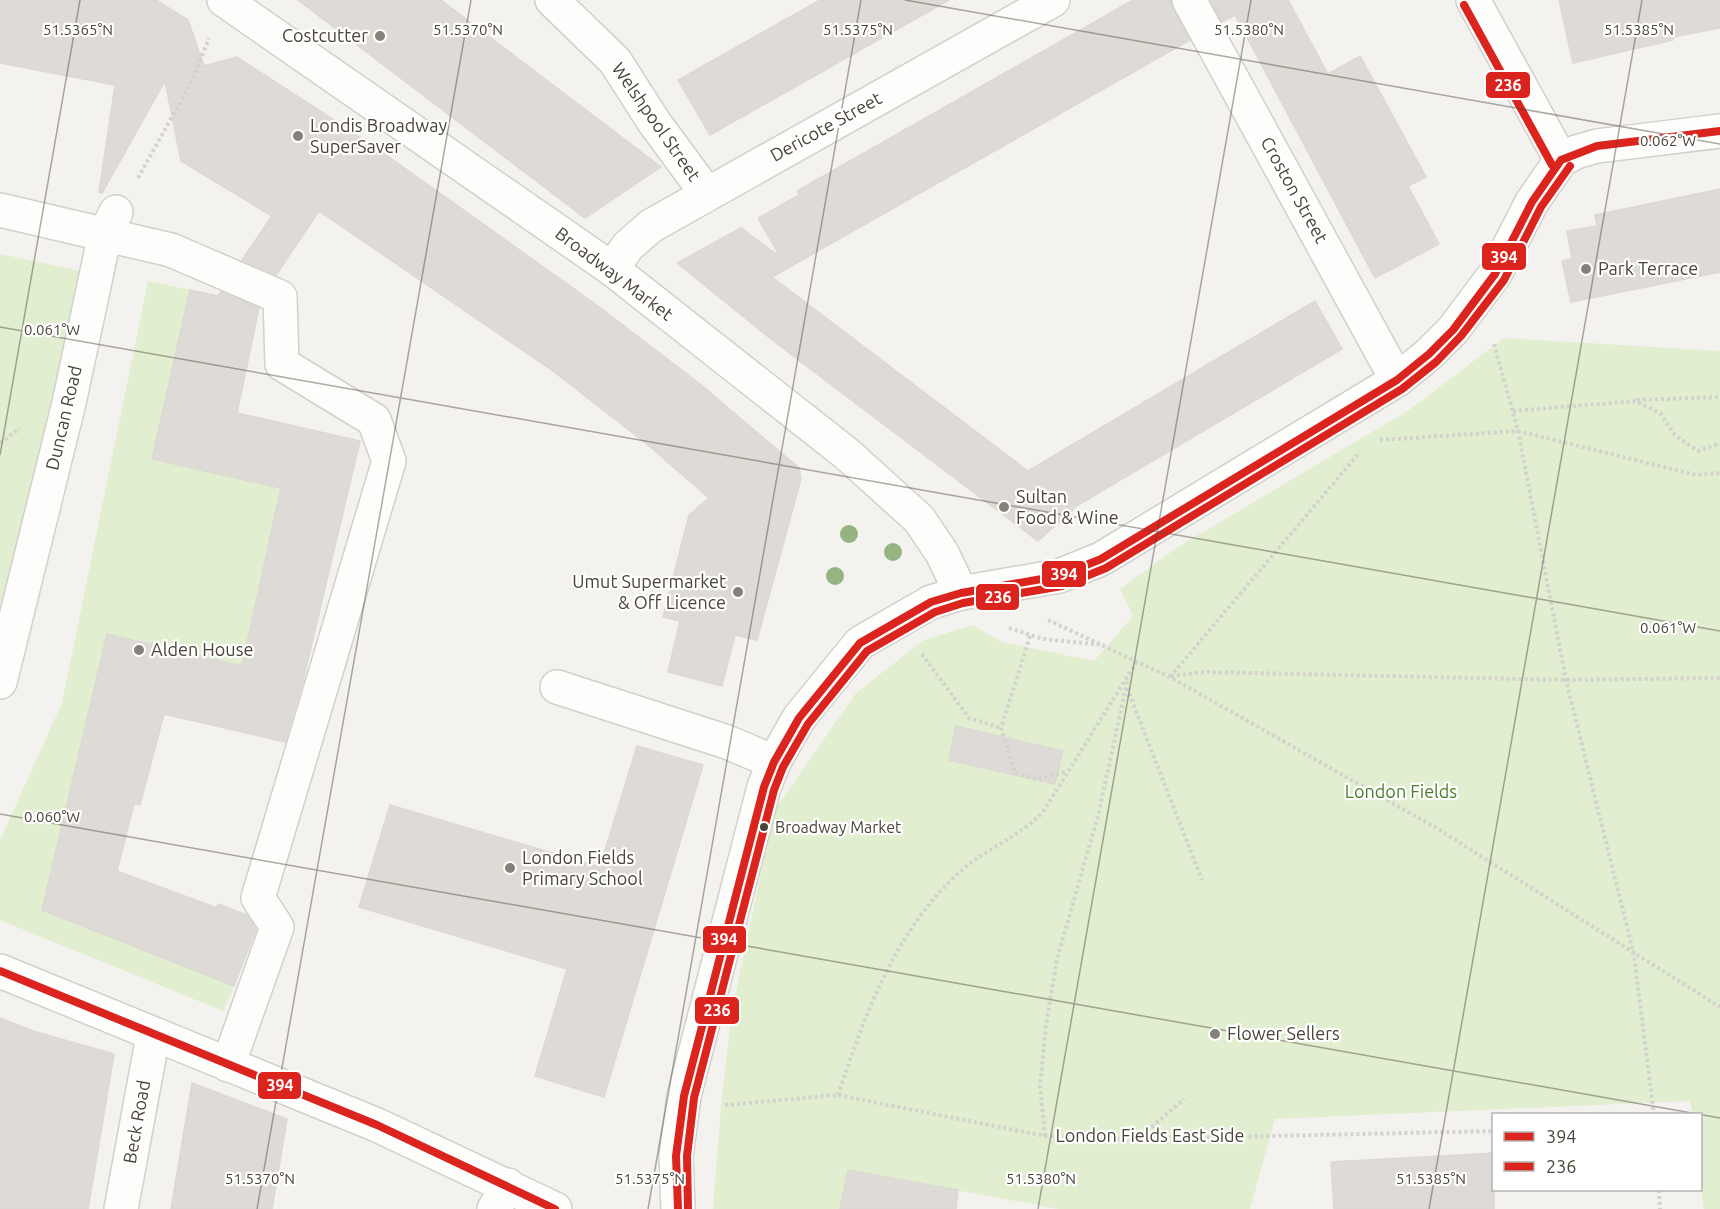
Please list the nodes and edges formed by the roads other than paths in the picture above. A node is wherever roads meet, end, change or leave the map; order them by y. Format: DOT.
graph roads {
  1 [pos="552,0"];
  2 [pos="1053,0"];
  3 [pos="1190,0"];
  4 [pos="1473,0"];
  5 [pos="226,1"];
  6 [pos="1720,131"];
  7 [pos="1562,160"];
  8 [pos="707,194"];
  9 [pos="0,210"];
  10 [pos="110,223"];
  11 [pos="612,269"];
  12 [pos="1397,380"];
  13 [pos="961,593"];
  14 [pos="0,682"];
  15 [pos="557,687"];
  16 [pos="774,762"];
  17 [pos="0,971"];
  18 [pos="153,1036"];
  19 [pos="228,1065"];
  20 [pos="501,1197"];
  21 [pos="121,1209"];
  22 [pos="555,1209"];
  23 [pos="678,1209"];
  1 -- 8 [label="street, Welshpool Street"];
  2 -- 8 [label="street, Dericote Street"];
  3 -- 12 [label="street, Croston Street"];
  4 -- 7 [label="street"];
  5 -- 11 [label="street, Broadway Market"];
  6 -- 7 [label="street"];
  7 -- 12 [label="street"];
  8 -- 11 [label="street, Dericote Street"];
  9 -- 10 [label="street"];
  10 -- 14 [label="street, Duncan Road"];
  10 -- 19 [label="street"];
  11 -- 13 [label="street, Broadway Market"];
  12 -- 13 [label="street"];
  13 -- 16 [label="street"];
  15 -- 16 [label="street"];
  16 -- 23 [label="street"];
  17 -- 18 [label="street"];
  18 -- 19 [label="street"];
  18 -- 21 [label="street, Beck Road"];
  19 -- 20 [label="street"];
  20 -- 22 [label="street"];
}
